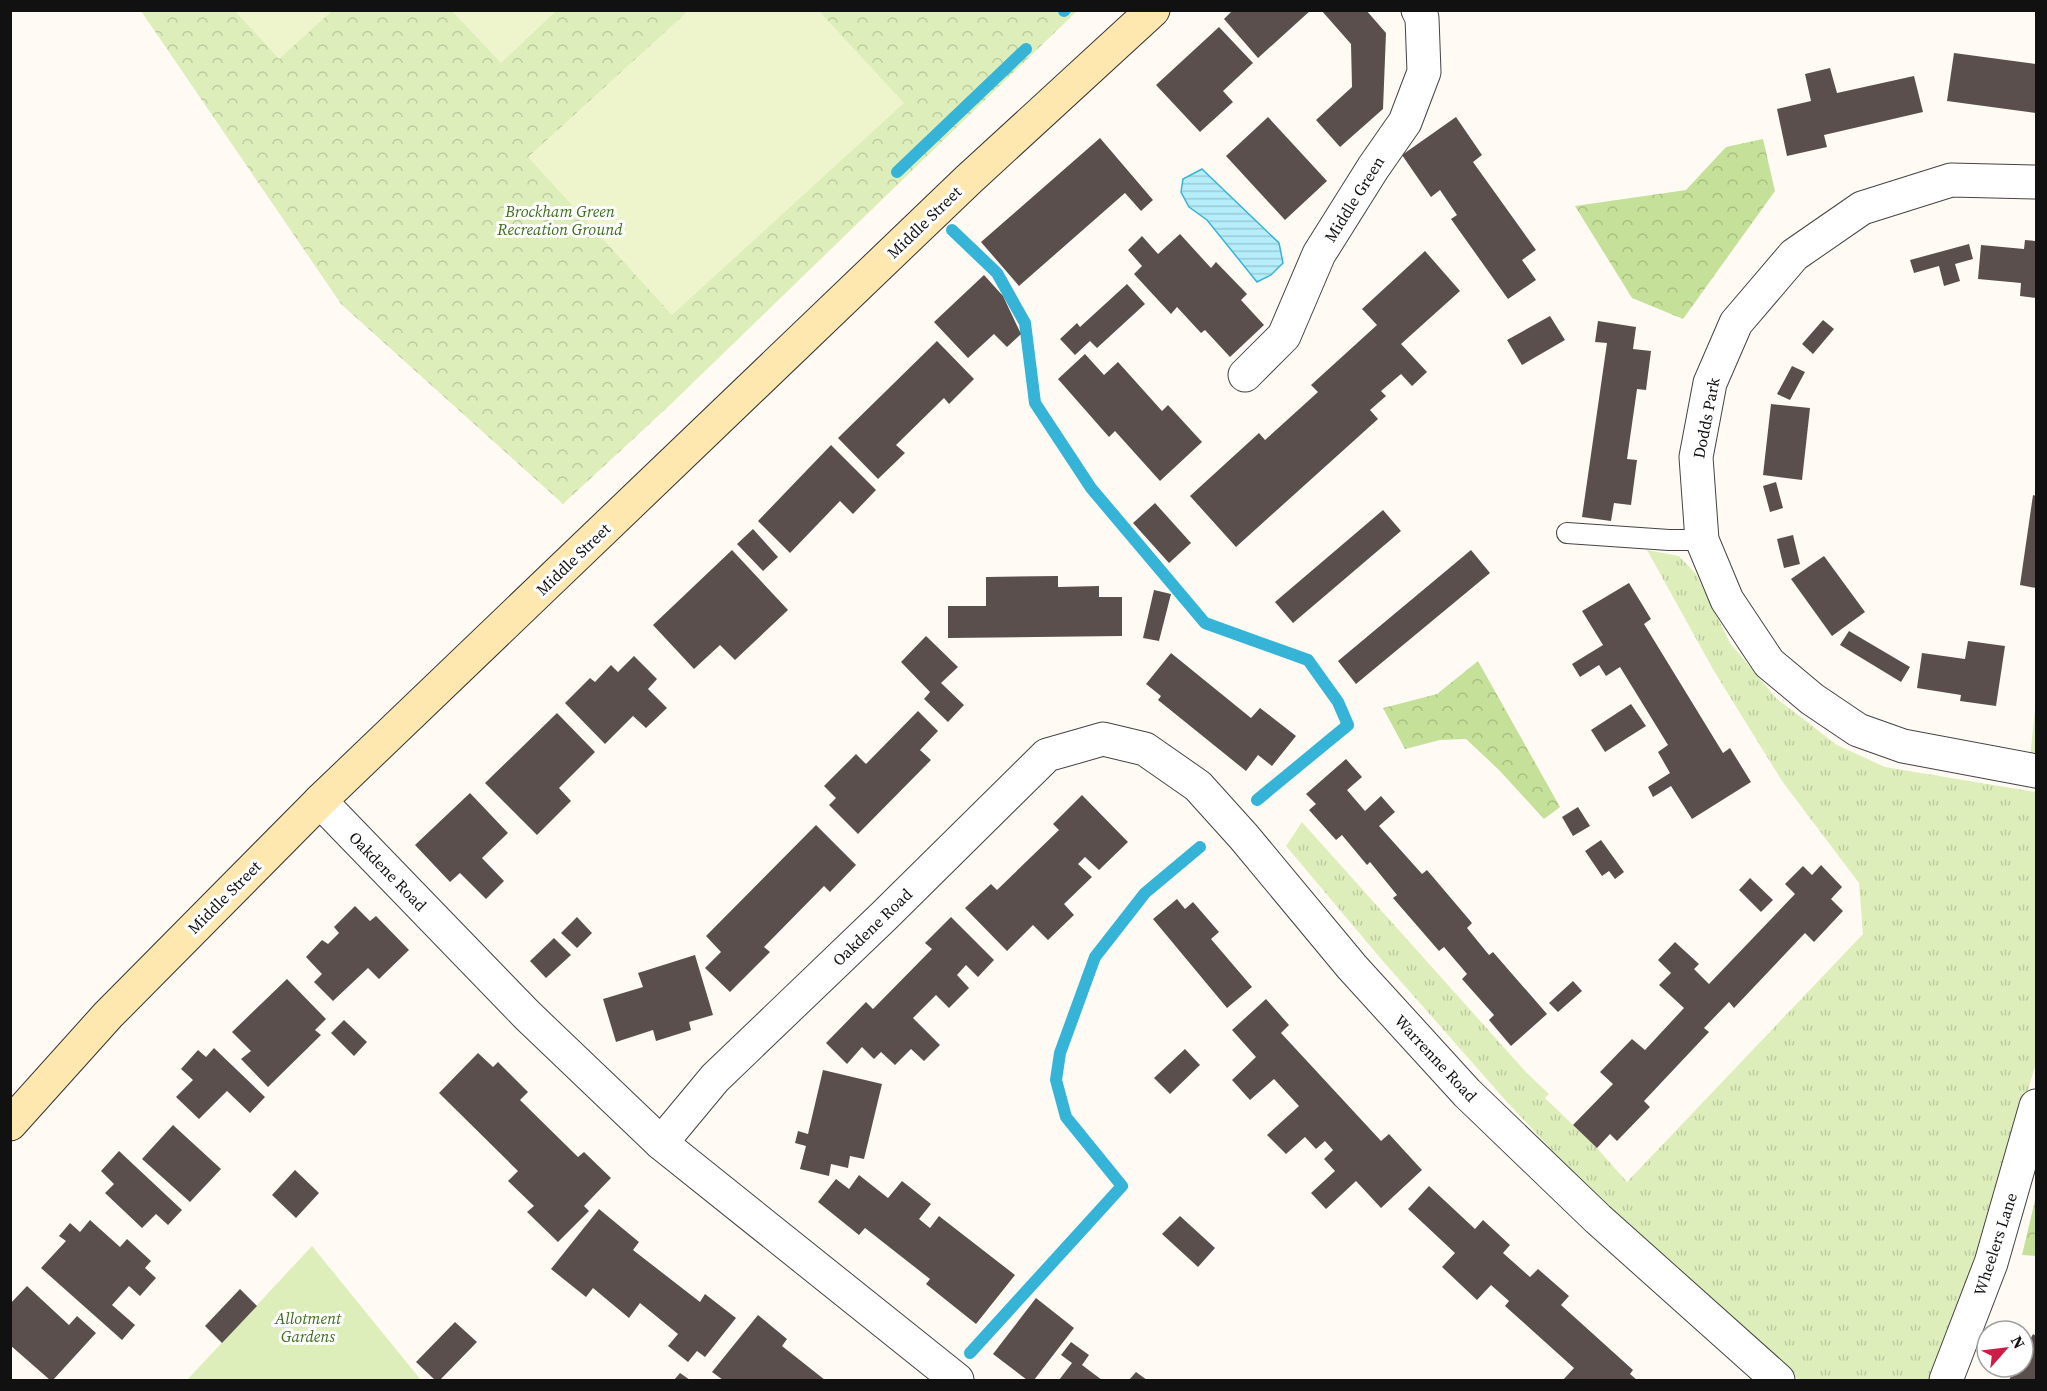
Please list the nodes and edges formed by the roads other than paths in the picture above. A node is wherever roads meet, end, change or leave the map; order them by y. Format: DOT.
graph roads {
  1 [pos="1153,10"];
  2 [pos="1418,10"];
  3 [pos="2037,182"];
  4 [pos="1245,375"];
  5 [pos="1567,532"];
  6 [pos="1702,540"];
  7 [pos="1103,739"];
  8 [pos="2037,771"];
  9 [pos="320,801"];
  10 [pos="2037,1106"];
  11 [pos="10,1124"];
  12 [pos="661,1143"];
  13 [pos="957,1380"];
  14 [pos="1778,1380"];
  15 [pos="1946,1380"];
  1 -- 9 [label="street, Middle Street"];
  2 -- 4 [label="street, Middle Green"];
  3 -- 6 [label="street, Dodds Park"];
  5 -- 6 [label="lane"];
  6 -- 8 [label="street, Dodds Park"];
  7 -- 12 [label="street, Oakdene Road"];
  7 -- 14 [label="street, Warrenne Road"];
  9 -- 11 [label="street, Middle Street"];
  9 -- 12 [label="street, Oakdene Road"];
  10 -- 15 [label="street, Wheelers Lane"];
  12 -- 13 [label="street, Oakdene Road"];
}
